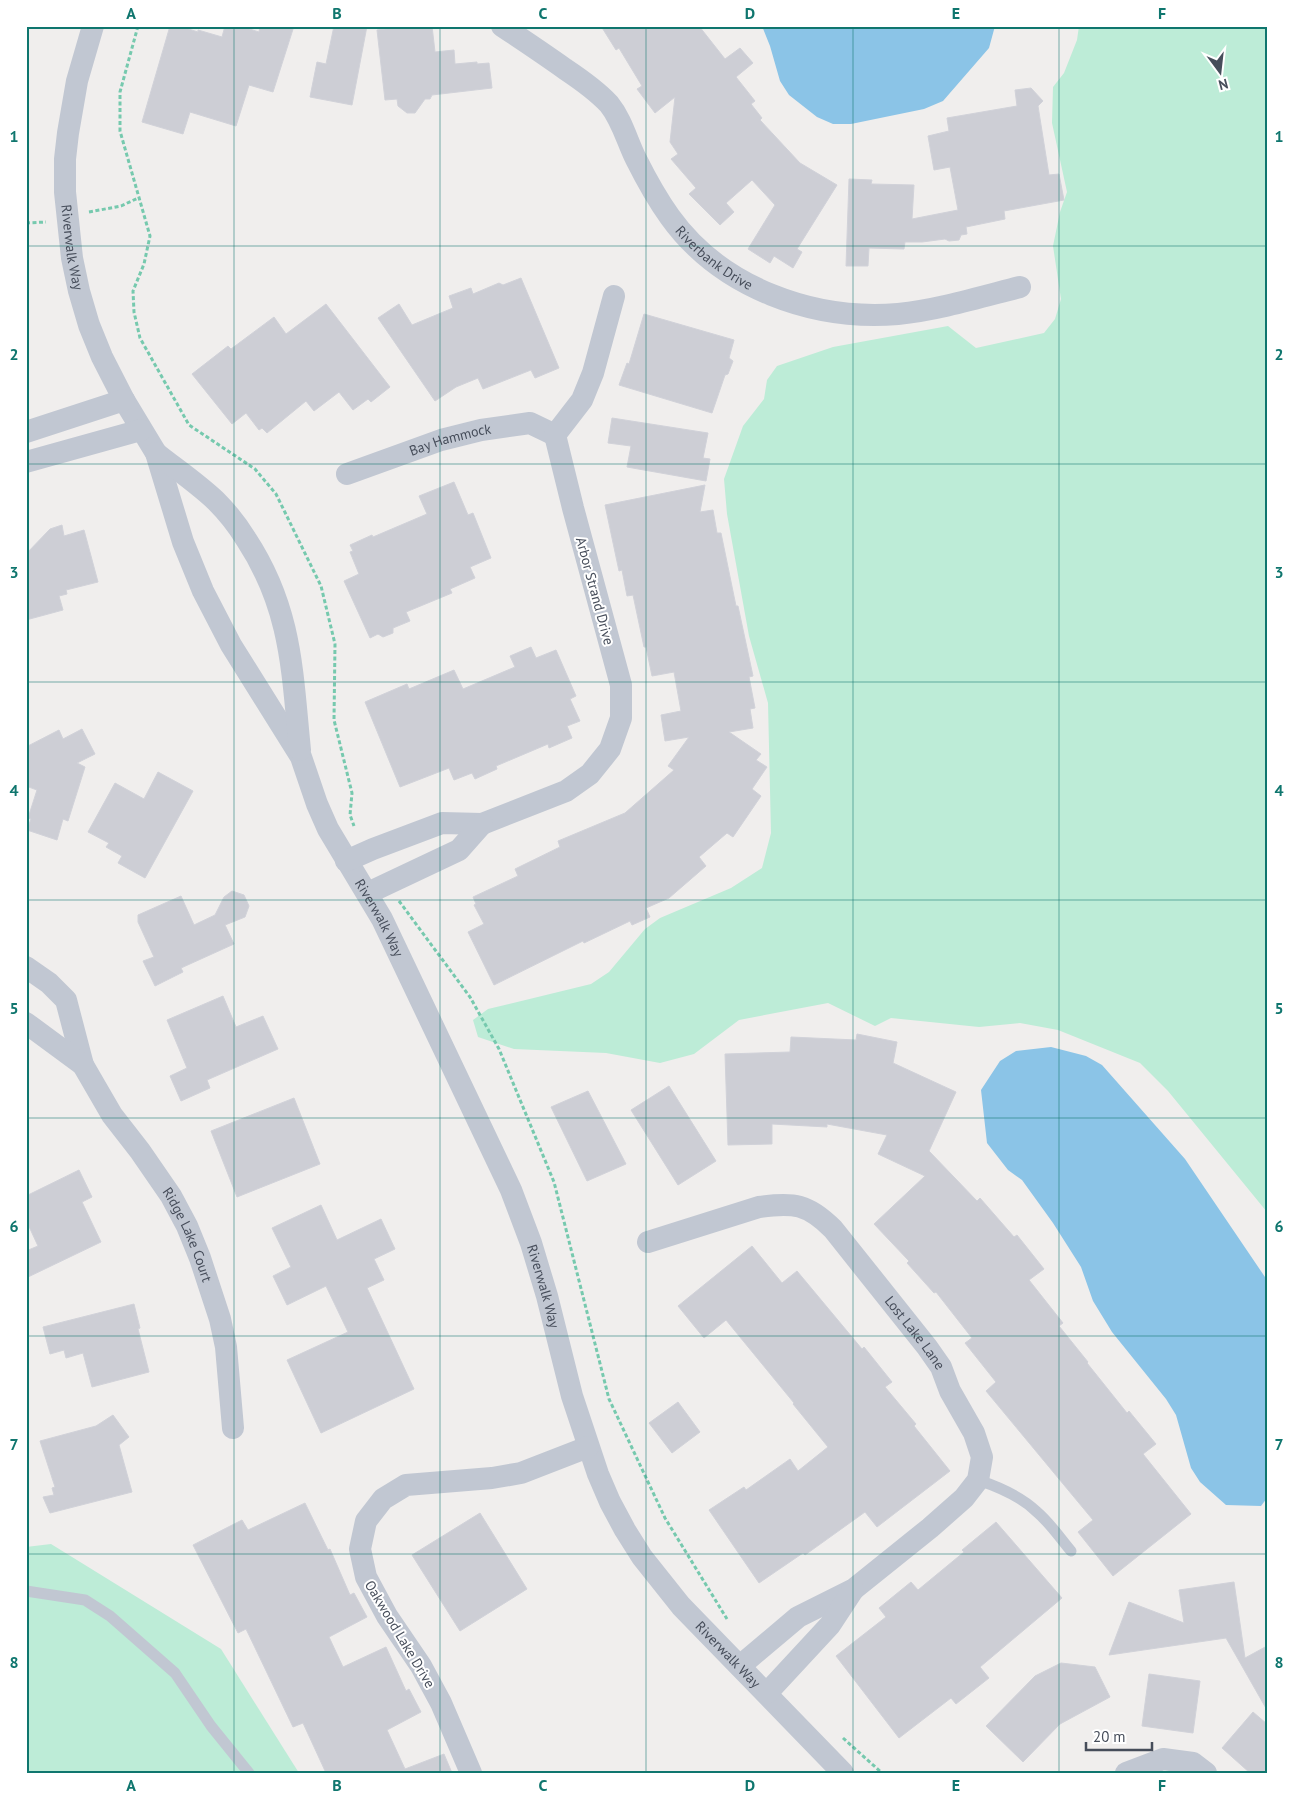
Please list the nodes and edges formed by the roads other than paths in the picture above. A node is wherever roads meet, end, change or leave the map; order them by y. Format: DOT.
graph roads {
  1 [pos="93,26"];
  2 [pos="502,26"];
  3 [pos="1020,287"];
  4 [pos="614,296"];
  5 [pos="124,400"];
  6 [pos="142,430"];
  7 [pos="26,432"];
  8 [pos="555,435"];
  9 [pos="156,453"];
  10 [pos="26,462"];
  11 [pos="347,474"];
  12 [pos="301,756"];
  13 [pos="482,824"];
  14 [pos="346,861"];
  15 [pos="368,893"];
  16 [pos="26,967"];
  17 [pos="26,1024"];
  18 [pos="83,1065"];
  19 [pos="648,1242"];
  20 [pos="233,1428"];
  21 [pos="588,1447"];
  22 [pos="978,1480"];
  23 [pos="1071,1551"];
  24 [pos="854,1589"];
  25 [pos="26,1590"];
  26 [pos="740,1666"];
  27 [pos="767,1693"];
  28 [pos="249,1773"];
  29 [pos="471,1773"];
  30 [pos="843,1773"];
  31 [pos="1126,1773"];
  32 [pos="1206,1773"];
  1 -- 5 [label="street, Riverwalk Way"];
  2 -- 3 [label="street, Riverbank Drive"];
  4 -- 8 [label="street"];
  5 -- 6 [label="street, Riverwalk Way"];
  5 -- 7 [label="street"];
  6 -- 9 [label="street, Riverwalk Way"];
  6 -- 10 [label="street"];
  8 -- 11 [label="street, Bay Hammock"];
  8 -- 13 [label="street, Arbor Strand Drive"];
  9 -- 12 [label="street, Riverwalk Way"];
  9 -- 12 [label="street, Riverwalk Way"];
  12 -- 14 [label="street, Riverwalk Way"];
  13 -- 14 [label="street, Arbor Strand Drive"];
  13 -- 15 [label="street, Arbor Strand Drive"];
  14 -- 15 [label="street, Riverwalk Way"];
  15 -- 21 [label="street, Riverwalk Way"];
  16 -- 18 [label="street, Ridge Lake Court"];
  17 -- 18 [label="street, Ridge Lake Court"];
  18 -- 20 [label="street, Ridge Lake Court"];
  19 -- 22 [label="street, Lost Lake Lane"];
  21 -- 26 [label="street, Riverwalk Way"];
  21 -- 29 [label="street, Oakwood Lake Drive"];
  22 -- 23 [label="lane"];
  22 -- 24 [label="street"];
  24 -- 26 [label="street"];
  24 -- 27 [label="street"];
  25 -- 28 [label="lane"];
  26 -- 27 [label="street, Riverwalk Way"];
  27 -- 30 [label="street, Riverwalk Way"];
  31 -- 32 [label="street"];
}
